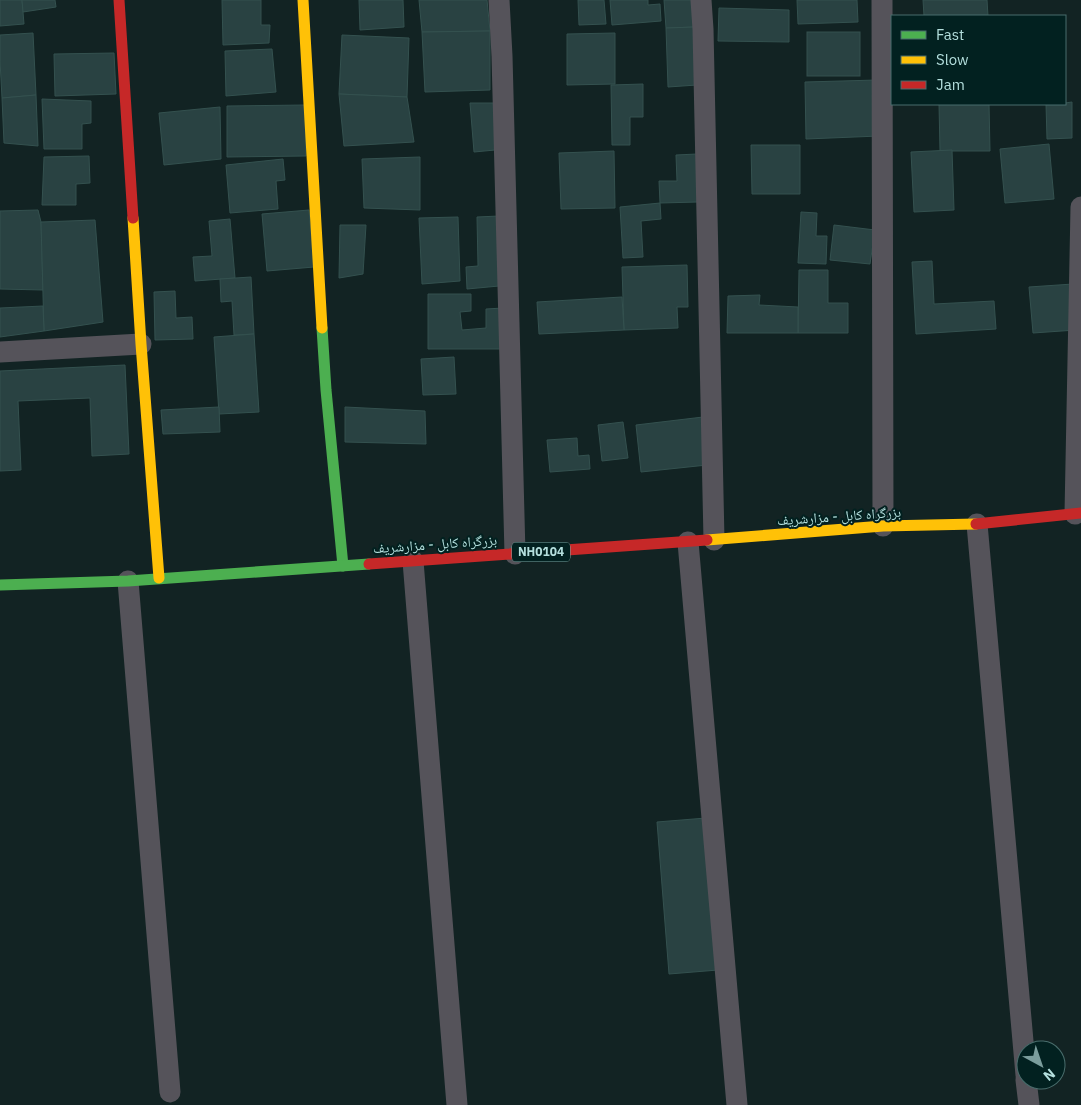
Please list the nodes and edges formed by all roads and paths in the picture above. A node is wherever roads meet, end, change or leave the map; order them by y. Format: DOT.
graph roads {
  1 [pos="119,0"];
  2 [pos="303,0"];
  3 [pos="499,0"];
  4 [pos="701,0"];
  5 [pos="882,0"];
  6 [pos="1081,207"];
  7 [pos="141,344"];
  8 [pos="0,352"];
  9 [pos="1078,514"];
  10 [pos="977,524"];
  11 [pos="883,526"];
  12 [pos="714,540"];
  13 [pos="688,542"];
  14 [pos="514,554"];
  15 [pos="413,561"];
  16 [pos="343,566"];
  17 [pos="159,578"];
  18 [pos="128,580"];
  19 [pos="0,585"];
  20 [pos="1023,1040"];
  21 [pos="1027,1090"];
  22 [pos="170,1092"];
  23 [pos="457,1105"];
  24 [pos="737,1105"];
  25 [pos="1029,1105"];
  1 -- 7 [label="main road"];
  2 -- 16 [label="main road"];
  3 -- 14 [label="street"];
  4 -- 12 [label="street"];
  5 -- 11 [label="street"];
  6 -- 9 [label="street"];
  7 -- 8 [label="street"];
  7 -- 17 [label="main road"];
  9 -- 10 [label="main road, بزرگراه کابل - مزارشریف / NH0104"];
  10 -- 11 [label="main road, بزرگراه کابل - مزارشریف / NH0104"];
  10 -- 20 [label="street"];
  11 -- 12 [label="main road, بزرگراه کابل - مزارشریف / NH0104"];
  12 -- 13 [label="main road, بزرگراه کابل - مزارشریف / NH0104"];
  13 -- 14 [label="main road, بزرگراه کابل - مزارشریف / NH0104"];
  13 -- 24 [label="street"];
  14 -- 15 [label="main road, بزرگراه کابل - مزارشریف / NH0104"];
  15 -- 16 [label="main road, بزرگراه کابل - مزارشریف / NH0104"];
  15 -- 23 [label="street"];
  16 -- 17 [label="main road, بزرگراه کابل - مزارشریف / NH0104"];
  17 -- 18 [label="main road, بزرگراه کابل - مزارشریف / NH0104"];
  18 -- 19 [label="main road, بزرگراه کابل - مزارشریف / NH0104"];
  18 -- 22 [label="street"];
  21 -- 25 [label="street"];
}
